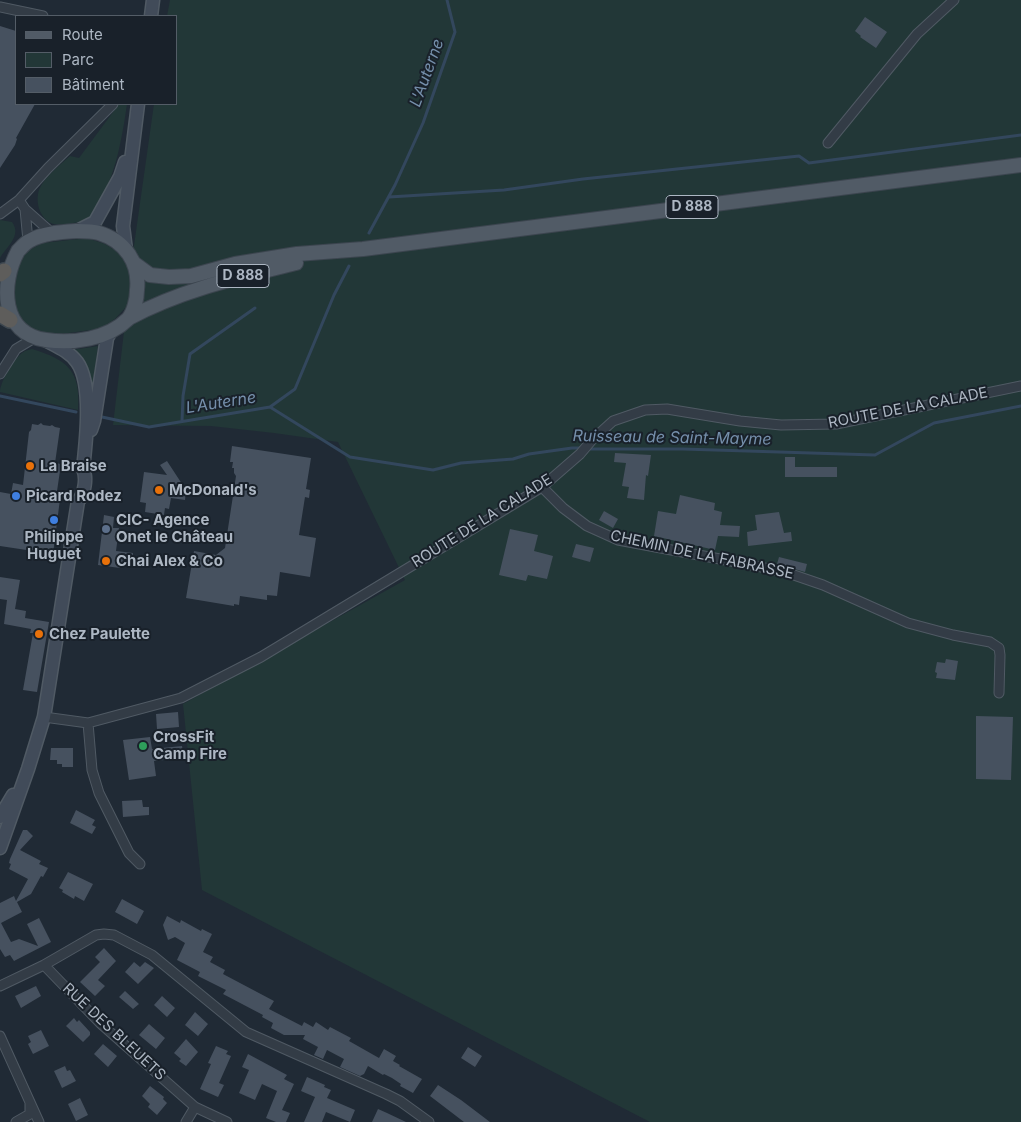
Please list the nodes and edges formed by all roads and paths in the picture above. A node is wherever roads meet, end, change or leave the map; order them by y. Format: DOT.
graph roads {
  1 [pos="153,0"];
  2 [pos="954,0"];
  3 [pos="0,7"];
  4 [pos="38,15"];
  5 [pos="150,15"];
  6 [pos="112,105"];
  7 [pos="138,105"];
  8 [pos="133,136"];
  9 [pos="828,143"];
  10 [pos="1021,165"];
  11 [pos="19,200"];
  12 [pos="25,209"];
  13 [pos="0,214"];
  14 [pos="77,231"];
  15 [pos="52,233"];
  16 [pos="28,241"];
  17 [pos="363,249"];
  18 [pos="126,250"];
  19 [pos="135,264"];
  20 [pos="2,272"];
  21 [pos="129,318"];
  22 [pos="9,320"];
  23 [pos="111,331"];
  24 [pos="40,339"];
  25 [pos="16,350"];
  26 [pos="0,374"];
  27 [pos="1021,386"];
  28 [pos="85,449"];
  29 [pos="542,487"];
  30 [pos="999,693"];
  31 [pos="44,718"];
  32 [pos="88,723"];
  33 [pos="28,769"];
  34 [pos="0,817"];
  35 [pos="0,848"];
  36 [pos="140,864"];
  37 [pos="44,965"];
  38 [pos="0,986"];
  39 [pos="0,1036"];
  40 [pos="30,1103"];
  41 [pos="195,1107"];
  42 [pos="16,1122"];
  43 [pos="39,1122"];
  44 [pos="186,1122"];
  45 [pos="227,1122"];
  46 [pos="429,1122"];
  1 -- 5 [label="main road"];
  2 -- 9 [label="street"];
  3 -- 4 [label="street"];
  6 -- 11 [label="street"];
  7 -- 8 [label="main road"];
  8 -- 14 [label="main road"];
  8 -- 18 [label="main road"];
  10 -- 17 [label="main road, D 888"];
  11 -- 12 [label="street"];
  11 -- 13 [label="street"];
  12 -- 15 [label="street"];
  12 -- 16 [label="street"];
  14 -- 15 [label="main road"];
  14 -- 18 [label="main road"];
  15 -- 16 [label="main road"];
  16 -- 20 [label="main road"];
  17 -- 19 [label="main road, D 888"];
  17 -- 21 [label="main road, D 888"];
  18 -- 19 [label="main road"];
  19 -- 21 [label="main road"];
  20 -- 22 [label="main road"];
  21 -- 23 [label="main road"];
  22 -- 24 [label="main road"];
  22 -- 25 [label="street"];
  23 -- 24 [label="main road"];
  23 -- 28 [label="main road"];
  24 -- 25 [label="street"];
  24 -- 28 [label="main road"];
  25 -- 26 [label="street"];
  27 -- 29 [label="street, ROUTE DE LA CALADE"];
  28 -- 31 [label="main road"];
  29 -- 30 [label="street, CHEMIN DE LA FABRASSE"];
  29 -- 32 [label="street, ROUTE DE LA CALADE"];
  31 -- 32 [label="street, ROUTE DE LA CALADE"];
  31 -- 33 [label="main road"];
  32 -- 36 [label="street"];
  33 -- 34 [label="main road"];
  33 -- 35 [label="main road"];
  37 -- 38 [label="street"];
  37 -- 41 [label="street, RUE DES BLEUETS"];
  37 -- 46 [label="street"];
  39 -- 40 [label="street"];
  40 -- 42 [label="street"];
  40 -- 43 [label="street"];
  41 -- 44 [label="street"];
  41 -- 45 [label="street, RUE DES BLEUETS"];
}
